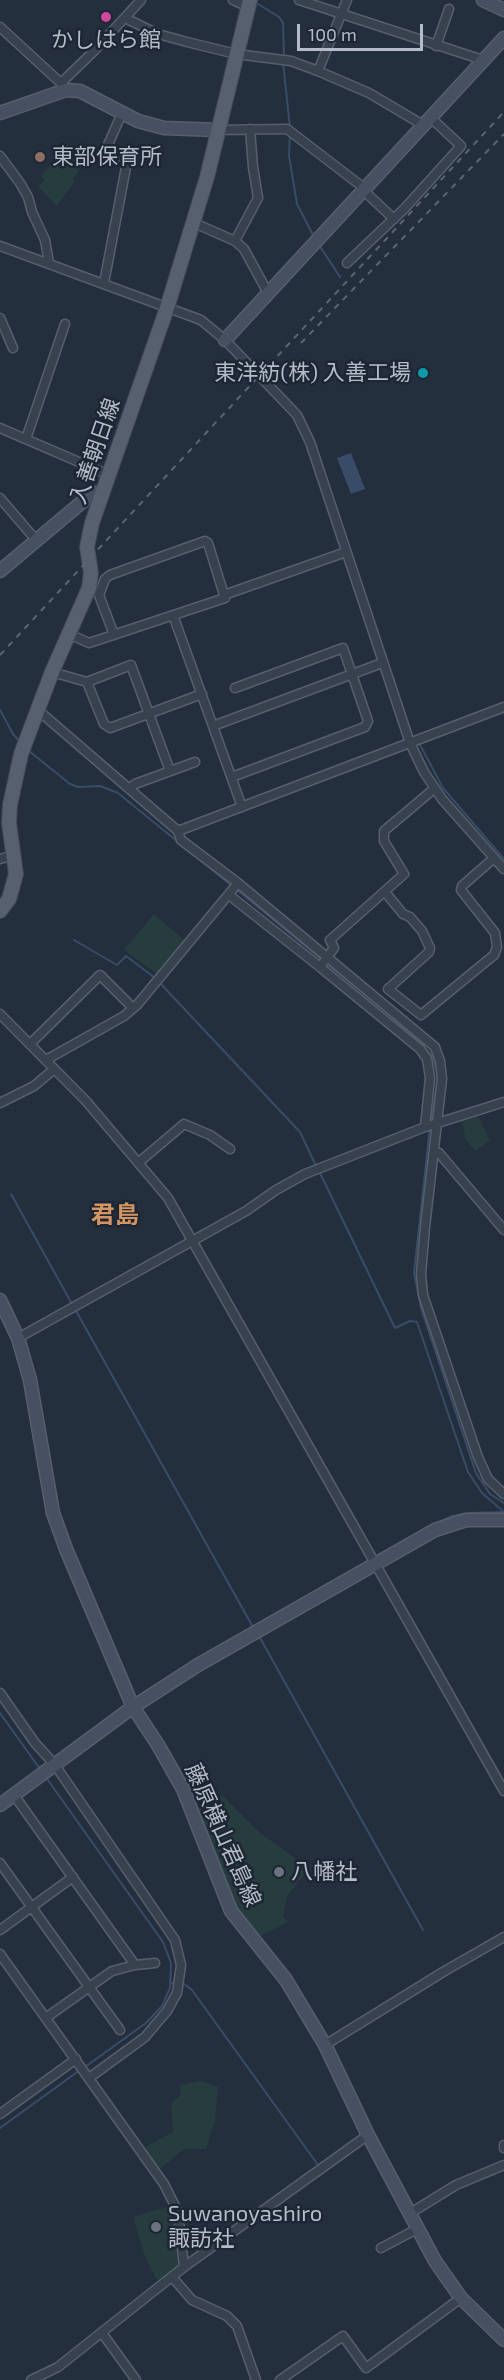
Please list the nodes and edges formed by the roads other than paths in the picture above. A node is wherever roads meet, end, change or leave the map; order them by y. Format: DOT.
graph roads {
  1 [pos="141,0"];
  2 [pos="233,0"];
  3 [pos="299,0"];
  4 [pos="347,0"];
  5 [pos="483,0"];
  6 [pos="249,3"];
  7 [pos="449,9"];
  8 [pos="504,10"];
  9 [pos="341,15"];
  10 [pos="125,18"];
  11 [pos="0,27"];
  12 [pos="504,38"];
  13 [pos="436,46"];
  14 [pos="236,54"];
  15 [pos="483,60"];
  16 [pos="318,71"];
  17 [pos="64,86"];
  18 [pos="0,113"];
  19 [pos="122,113"];
  20 [pos="427,121"];
  21 [pos="250,129"];
  22 [pos="218,130"];
  23 [pos="0,156"];
  24 [pos="363,189"];
  25 [pos="394,219"];
  26 [pos="192,222"];
  27 [pos="236,241"];
  28 [pos="0,246"];
  29 [pos="347,262"];
  30 [pos="49,263"];
  31 [pos="104,283"];
  32 [pos="268,293"];
  33 [pos="166,308"];
  34 [pos="0,318"];
  35 [pos="65,324"];
  36 [pos="225,340"];
  37 [pos="13,348"];
  38 [pos="0,428"];
  39 [pos="27,439"];
  40 [pos="109,475"];
  41 [pos="102,491"];
  42 [pos="0,498"];
  43 [pos="36,540"];
  44 [pos="346,552"];
  45 [pos="0,571"];
  46 [pos="224,595"];
  47 [pos="173,615"];
  48 [pos="69,634"];
  49 [pos="114,635"];
  50 [pos="382,663"];
  51 [pos="52,672"];
  52 [pos="352,674"];
  53 [pos="87,682"];
  54 [pos="235,688"];
  55 [pos="202,694"];
  56 [pos="503,709"];
  57 [pos="39,711"];
  58 [pos="149,714"];
  59 [pos="213,726"];
  60 [pos="410,743"];
  61 [pos="195,762"];
  62 [pos="170,771"];
  63 [pos="232,777"];
  64 [pos="435,788"];
  65 [pos="129,789"];
  66 [pos="5,806"];
  67 [pos="242,807"];
  68 [pos="178,831"];
  69 [pos="14,855"];
  70 [pos="494,858"];
  71 [pos="0,859"];
  72 [pos="504,869"];
  73 [pos="238,884"];
  74 [pos="385,892"];
  75 [pos="229,895"];
  76 [pos="0,911"];
  77 [pos="329,957"];
  78 [pos="320,967"];
  79 [pos="133,1008"];
  80 [pos="0,1014"];
  81 [pos="30,1044"];
  82 [pos="46,1060"];
  83 [pos="54,1070"];
  84 [pos="504,1102"];
  85 [pos="0,1103"];
  86 [pos="438,1124"];
  87 [pos="425,1127"];
  88 [pos="230,1149"];
  89 [pos="435,1151"];
  90 [pos="138,1163"];
  91 [pos="504,1230"];
  92 [pos="193,1240"];
  93 [pos="0,1300"];
  94 [pos="5,1324"];
  95 [pos="18,1338"];
  96 [pos="504,1494"];
  97 [pos="504,1520"];
  98 [pos="376,1564"];
  99 [pos="0,1693"];
  100 [pos="133,1707"];
  101 [pos="55,1766"];
  102 [pos="504,1791"];
  103 [pos="14,1795"];
  104 [pos="0,1805"];
  105 [pos="0,1863"];
  106 [pos="73,1877"];
  107 [pos="32,1907"];
  108 [pos="0,1930"];
  109 [pos="504,1937"];
  110 [pos="0,1954"];
  111 [pos="155,1963"];
  112 [pos="135,1965"];
  113 [pos="90,1987"];
  114 [pos="47,2017"];
  115 [pos="120,2030"];
  116 [pos="325,2045"];
  117 [pos="77,2061"];
  118 [pos="89,2078"];
  119 [pos="0,2114"];
  120 [pos="368,2134"];
  121 [pos="504,2165"];
  122 [pos="409,2214"];
  123 [pos="417,2229"];
  124 [pos="381,2248"];
  125 [pos="184,2267"];
  126 [pos="172,2277"];
  127 [pos="461,2298"];
  128 [pos="102,2332"];
  129 [pos="504,2340"];
  130 [pos="31,2380"];
  131 [pos="136,2380"];
  132 [pos="256,2380"];
  133 [pos="280,2380"];
  1 -- 10 [label="street"];
  2 -- 6 [label="street"];
  3 -- 9 [label="street"];
  4 -- 9 [label="street"];
  5 -- 8 [label="main road"];
  6 -- 14 [label="main road, 入善朝日線"];
  7 -- 13 [label="street"];
  9 -- 13 [label="street"];
  9 -- 16 [label="street"];
  10 -- 14 [label="street"];
  10 -- 17 [label="street"];
  11 -- 17 [label="street"];
  12 -- 15 [label="main road"];
  13 -- 15 [label="street"];
  14 -- 16 [label="street"];
  14 -- 22 [label="main road, 入善朝日線"];
  15 -- 20 [label="main road"];
  16 -- 20 [label="street"];
  17 -- 18 [label="main road"];
  17 -- 19 [label="main road"];
  19 -- 22 [label="main road"];
  19 -- 31 [label="street"];
  20 -- 24 [label="main road"];
  20 -- 25 [label="street"];
  21 -- 22 [label="street"];
  21 -- 24 [label="street"];
  21 -- 27 [label="street"];
  22 -- 26 [label="main road, 入善朝日線"];
  23 -- 30 [label="street"];
  24 -- 25 [label="street"];
  24 -- 32 [label="main road"];
  25 -- 29 [label="street"];
  26 -- 27 [label="street"];
  26 -- 33 [label="main road, 入善朝日線"];
  27 -- 32 [label="street"];
  28 -- 30 [label="street"];
  30 -- 31 [label="street"];
  31 -- 33 [label="street"];
  32 -- 36 [label="main road"];
  33 -- 36 [label="street"];
  33 -- 40 [label="main road, 入善朝日線"];
  34 -- 37 [label="street"];
  35 -- 39 [label="street"];
  36 -- 44 [label="street"];
  38 -- 39 [label="street"];
  39 -- 40 [label="street"];
  40 -- 41 [label="main road, 入善朝日線"];
  41 -- 43 [label="main road"];
  41 -- 48 [label="main road, 入善朝日線"];
  42 -- 43 [label="street"];
  43 -- 45 [label="main road"];
  44 -- 46 [label="street"];
  44 -- 50 [label="street"];
  46 -- 47 [label="street"];
  46 -- 49 [label="street"];
  47 -- 49 [label="street"];
  47 -- 55 [label="street"];
  48 -- 49 [label="street"];
  48 -- 51 [label="main road, 入善朝日線"];
  50 -- 52 [label="street"];
  50 -- 60 [label="street"];
  51 -- 53 [label="street"];
  51 -- 57 [label="main road, 入善朝日線"];
  52 -- 54 [label="street"];
  52 -- 59 [label="street"];
  52 -- 63 [label="street"];
  53 -- 58 [label="street"];
  53 -- 58 [label="street"];
  55 -- 58 [label="street"];
  55 -- 59 [label="street"];
  56 -- 60 [label="street"];
  57 -- 65 [label="street"];
  57 -- 66 [label="main road, 入善朝日線"];
  58 -- 62 [label="street"];
  59 -- 63 [label="street"];
  60 -- 64 [label="street"];
  60 -- 67 [label="street"];
  61 -- 62 [label="street"];
  62 -- 65 [label="street"];
  63 -- 67 [label="street"];
  64 -- 70 [label="street"];
  64 -- 74 [label="street"];
  65 -- 68 [label="street"];
  66 -- 69 [label="main road, 入善朝日線"];
  67 -- 68 [label="street"];
  68 -- 73 [label="street"];
  69 -- 71 [label="street"];
  69 -- 76 [label="main road, 入善朝日線"];
  70 -- 72 [label="street"];
  70 -- 74 [label="street"];
  73 -- 75 [label="street"];
  73 -- 77 [label="street"];
  74 -- 77 [label="street"];
  75 -- 78 [label="street"];
  75 -- 79 [label="street"];
  77 -- 78 [label="street"];
  77 -- 86 [label="street"];
  78 -- 87 [label="street"];
  79 -- 81 [label="street"];
  79 -- 82 [label="street"];
  80 -- 81 [label="street"];
  81 -- 82 [label="street"];
  82 -- 83 [label="street"];
  83 -- 85 [label="street"];
  83 -- 90 [label="street"];
  84 -- 86 [label="street"];
  86 -- 87 [label="street"];
  86 -- 89 [label="street"];
  87 -- 92 [label="street"];
  88 -- 90 [label="street"];
  89 -- 91 [label="street"];
  89 -- 96 [label="street"];
  90 -- 92 [label="street"];
  92 -- 95 [label="street"];
  92 -- 98 [label="street"];
  93 -- 94 [label="main road, 藤原横山君島線"];
  94 -- 95 [label="main road, 藤原横山君島線"];
  95 -- 100 [label="main road, 藤原横山君島線"];
  97 -- 98 [label="main road"];
  98 -- 100 [label="main road"];
  98 -- 102 [label="street"];
  99 -- 101 [label="street"];
  100 -- 101 [label="main road"];
  100 -- 116 [label="main road, 藤原横山君島線"];
  101 -- 103 [label="main road"];
  101 -- 118 [label="street"];
  103 -- 104 [label="main road"];
  103 -- 106 [label="street"];
  105 -- 107 [label="street"];
  106 -- 107 [label="street"];
  106 -- 112 [label="street"];
  107 -- 108 [label="street"];
  107 -- 113 [label="street"];
  109 -- 116 [label="street"];
  110 -- 114 [label="street"];
  111 -- 112 [label="street"];
  112 -- 113 [label="street"];
  113 -- 114 [label="street"];
  113 -- 115 [label="street"];
  114 -- 117 [label="street"];
  116 -- 120 [label="main road, 藤原横山君島線"];
  117 -- 118 [label="street"];
  117 -- 119 [label="street"];
  118 -- 125 [label="street"];
  120 -- 122 [label="main road, 藤原横山君島線"];
  120 -- 125 [label="street"];
  121 -- 122 [label="street"];
  122 -- 123 [label="main road, 藤原横山君島線"];
  123 -- 124 [label="street"];
  123 -- 127 [label="main road, 藤原横山君島線"];
  125 -- 126 [label="street"];
  126 -- 128 [label="street"];
  126 -- 132 [label="street"];
  127 -- 129 [label="main road, 藤原横山君島線"];
  127 -- 133 [label="street"];
  128 -- 130 [label="street"];
  128 -- 131 [label="street"];
}
